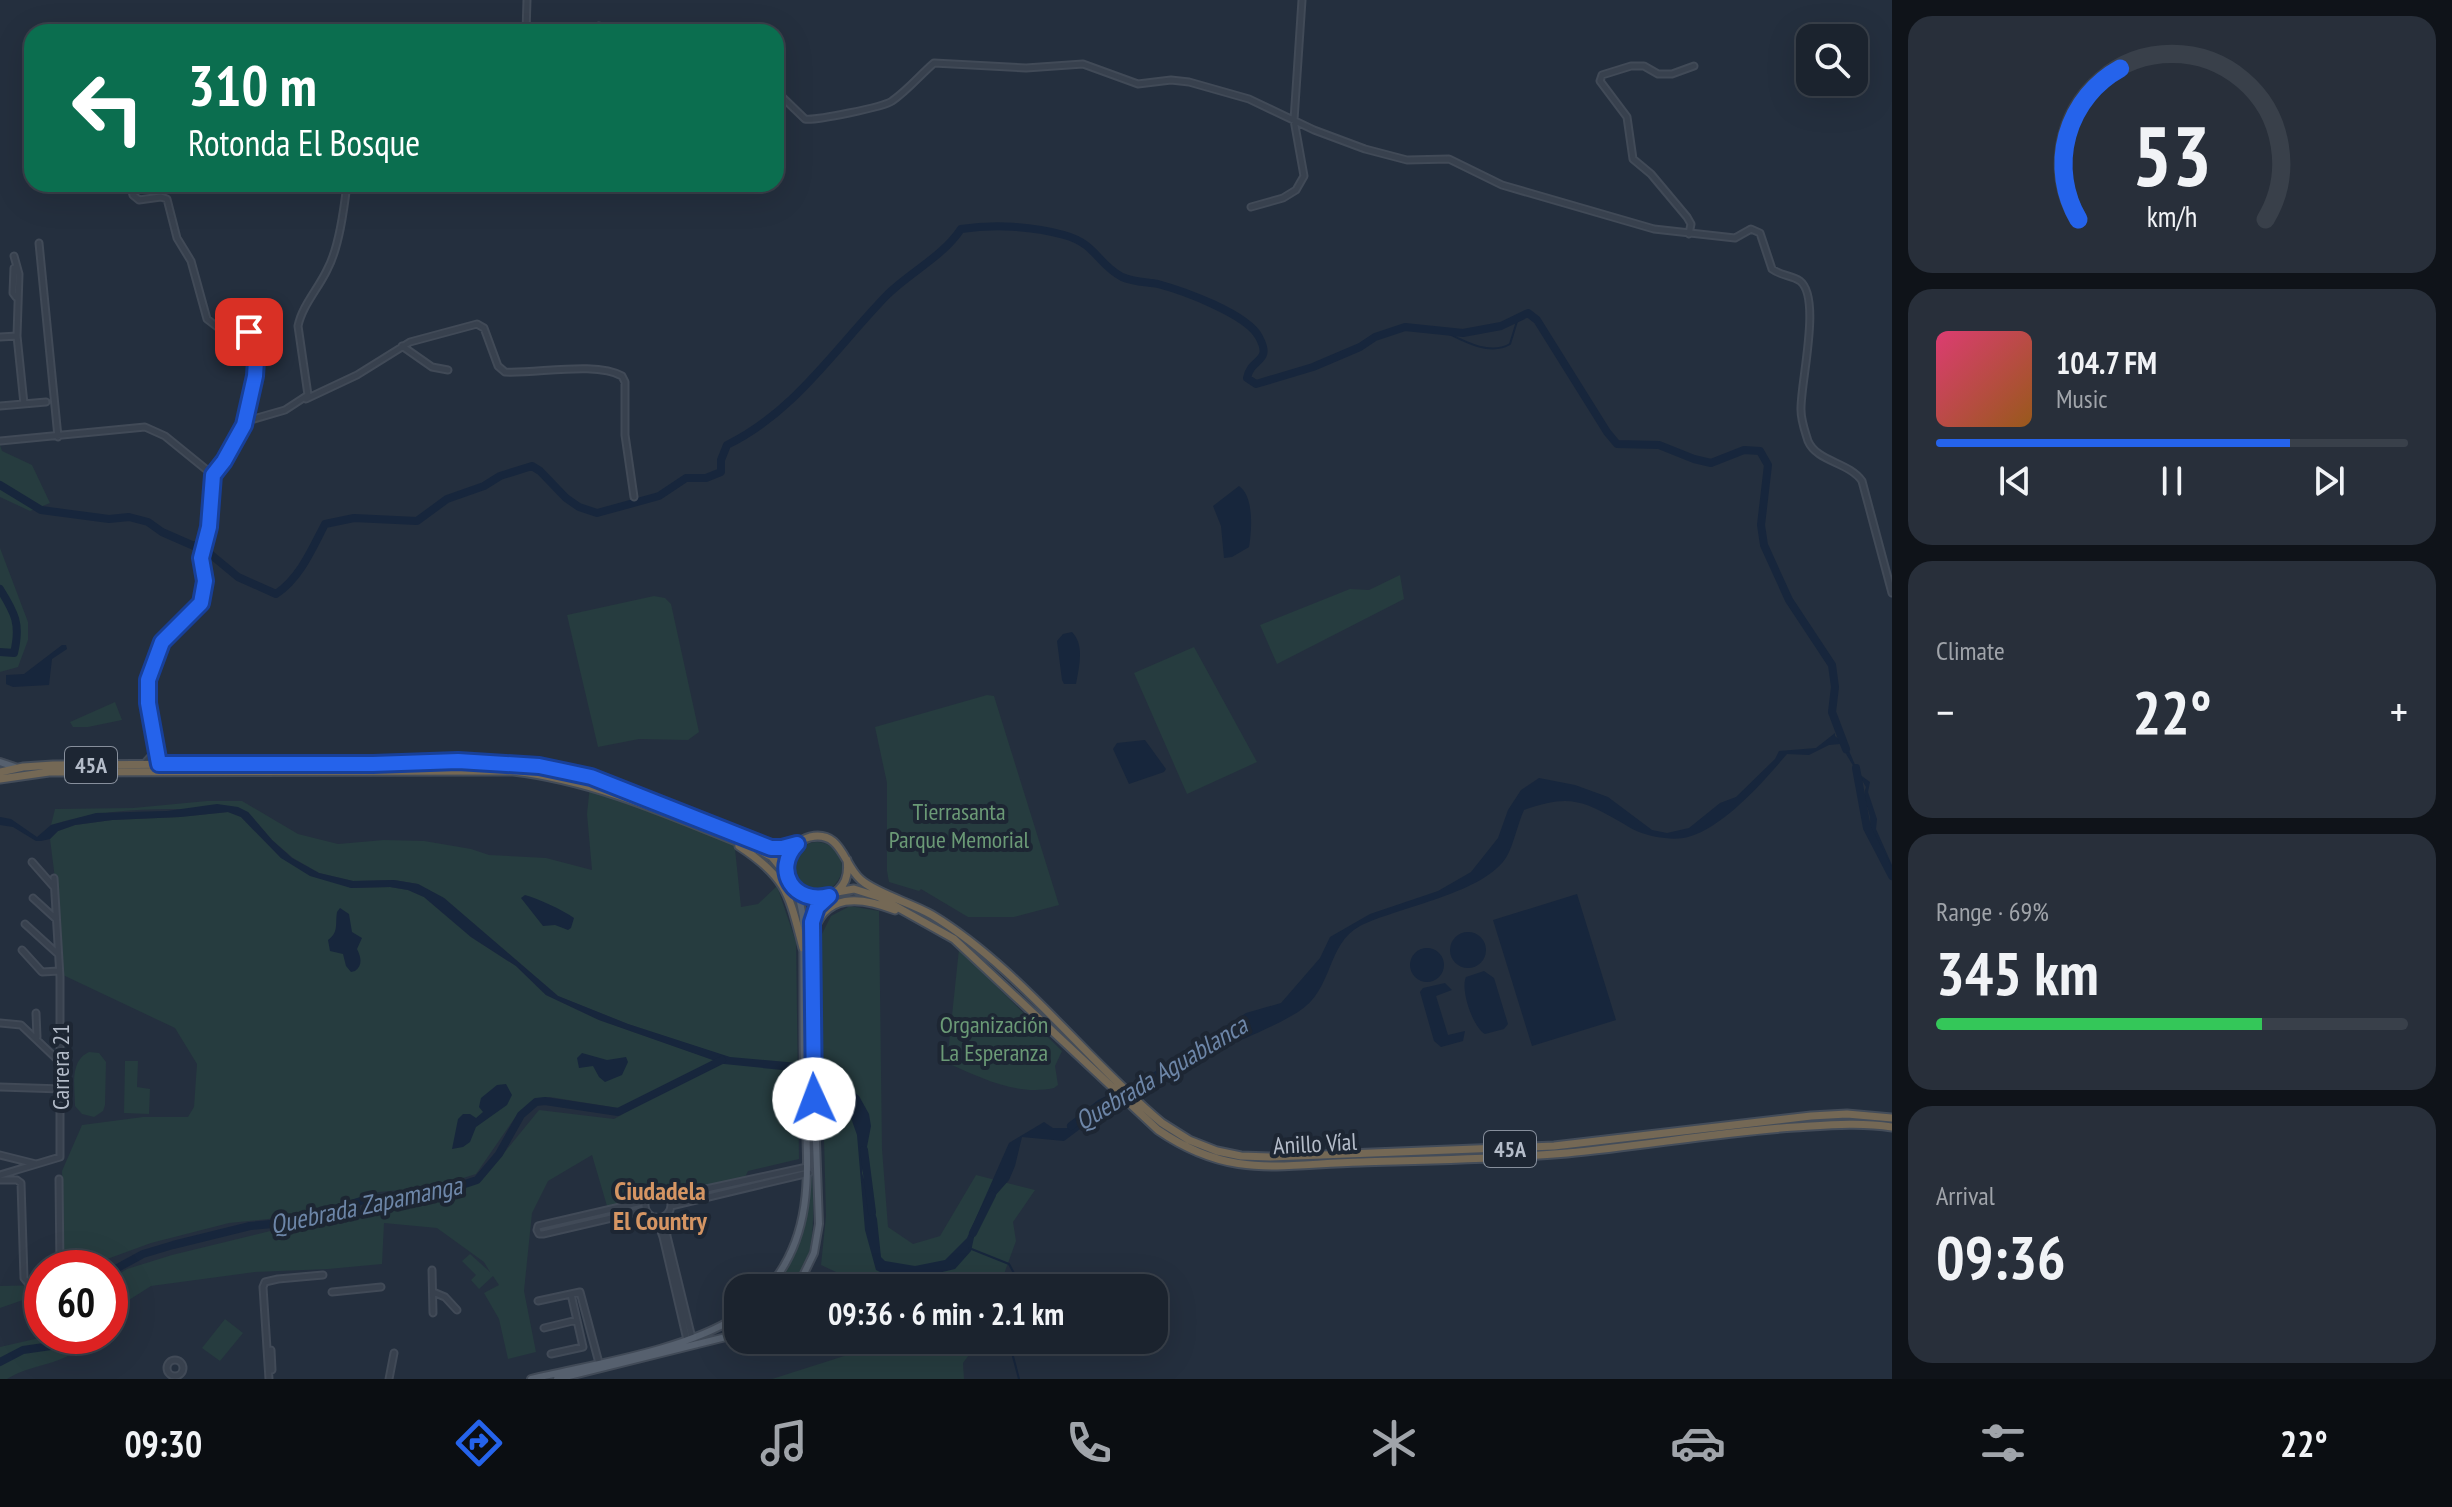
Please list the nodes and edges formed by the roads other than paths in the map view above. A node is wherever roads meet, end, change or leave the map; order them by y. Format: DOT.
graph roads {
  1 [pos="527,0"];
  2 [pos="1302,0"];
  3 [pos="526,24"];
  4 [pos="1694,66"];
  5 [pos="784,99"];
  6 [pos="1294,120"];
  7 [pos="132,192"];
  8 [pos="346,192"];
  9 [pos="1251,207"];
  10 [pos="1689,234"];
  11 [pos="39,243"];
  12 [pos="14,256"];
  13 [pos="17,336"];
  14 [pos="0,337"];
  15 [pos="402,346"];
  16 [pos="448,370"];
  17 [pos="306,399"];
  18 [pos="46,402"];
  19 [pos="24,404"];
  20 [pos="0,406"];
  21 [pos="244,425"];
  22 [pos="58,437"];
  23 [pos="0,441"];
  24 [pos="213,475"];
  25 [pos="634,497"];
  26 [pos="1892,593"];
  27 [pos="154,744"];
  28 [pos="0,762"];
  29 [pos="159,764"];
  30 [pos="143,765"];
  31 [pos="23,767"];
  32 [pos="0,772"];
  33 [pos="0,779"];
  34 [pos="720,835"];
  35 [pos="797,844"];
  36 [pos="847,860"];
  37 [pos="32,862"];
  38 [pos="787,875"];
  39 [pos="54,878"];
  40 [pos="793,887"];
  41 [pos="55,888"];
  42 [pos="832,894"];
  43 [pos="33,898"];
  44 [pos="909,913"];
  45 [pos="57,920"];
  46 [pos="25,924"];
  47 [pos="812,937"];
  48 [pos="803,948"];
  49 [pos="22,950"];
  50 [pos="58,955"];
  51 [pos="60,974"];
  52 [pos="36,1013"];
  53 [pos="0,1023"];
  54 [pos="37,1038"];
  55 [pos="61,1064"];
  56 [pos="0,1087"];
  57 [pos="1118,1088"];
  58 [pos="62,1089"];
  59 [pos="1138,1107"];
  60 [pos="1892,1118"];
  61 [pos="1892,1127"];
  62 [pos="0,1155"];
  63 [pos="37,1164"];
  64 [pos="808,1170"];
  65 [pos="0,1177"];
  66 [pos="59,1179"];
  67 [pos="669,1197"];
  68 [pos="646,1201"];
  69 [pos="671,1206"];
  70 [pos="646,1210"];
  71 [pos="665,1216"];
  72 [pos="656,1217"];
  73 [pos="60,1250"];
  74 [pos="432,1270"];
  75 [pos="780,1274"];
  76 [pos="804,1274"];
  77 [pos="323,1275"];
  78 [pos="24,1278"];
  79 [pos="381,1287"];
  80 [pos="332,1292"];
  81 [pos="433,1292"];
  82 [pos="571,1294"];
  83 [pos="538,1301"];
  84 [pos="457,1310"];
  85 [pos="433,1313"];
  86 [pos="268,1317"];
  87 [pos="577,1320"];
  88 [pos="724,1324"];
  89 [pos="544,1328"];
  90 [pos="724,1337"];
  91 [pos="689,1339"];
  92 [pos="394,1353"];
  93 [pos="551,1354"];
  94 [pos="599,1363"];
  95 [pos="272,1370"];
  96 [pos="269,1379"];
  97 [pos="389,1379"];
  98 [pos="531,1379"];
  99 [pos="557,1379"];
  1 -- 3 [label="street"];
  2 -- 6 [label="street"];
  4 -- 10 [label="street"];
  5 -- 6 [label="street"];
  6 -- 9 [label="street"];
  6 -- 10 [label="street"];
  7 -- 21 [label="street"];
  8 -- 17 [label="street"];
  10 -- 26 [label="street"];
  11 -- 22 [label="street"];
  12 -- 13 [label="street"];
  13 -- 14 [label="street"];
  13 -- 19 [label="street"];
  15 -- 16 [label="street"];
  15 -- 17 [label="street"];
  15 -- 25 [label="street"];
  17 -- 21 [label="street"];
  18 -- 19 [label="street"];
  19 -- 20 [label="street"];
  21 -- 24 [label="street"];
  22 -- 23 [label="street"];
  22 -- 24 [label="street"];
  24 -- 27 [label="street"];
  27 -- 29 [label="street"];
  27 -- 30 [label="street"];
  28 -- 31 [label="main road"];
  29 -- 30 [label="highway, 45A"];
  29 -- 35 [label="highway, 45A"];
  30 -- 31 [label="highway, 45A"];
  31 -- 32 [label="highway, 45A"];
  33 -- 34 [label="highway, 45A"];
  34 -- 38 [label="highway, 45A"];
  34 -- 48 [label="highway"];
  35 -- 36 [label="highway"];
  35 -- 38 [label="highway"];
  36 -- 42 [label="highway"];
  36 -- 57 [label="highway, Anillo Víal / 45A"];
  37 -- 41 [label="street"];
  38 -- 40 [label="highway"];
  39 -- 41 [label="street, Carrera 21"];
  40 -- 42 [label="highway"];
  40 -- 48 [label="main road"];
  41 -- 45 [label="street, Carrera 21"];
  42 -- 44 [label="highway, Anillo Víal / 45A"];
  42 -- 47 [label="main road"];
  43 -- 45 [label="street"];
  44 -- 47 [label="highway"];
  44 -- 57 [label="highway, Anillo Víal / 45A"];
  45 -- 50 [label="street, Carrera 21"];
  46 -- 50 [label="street"];
  47 -- 76 [label="main road"];
  48 -- 64 [label="main road"];
  49 -- 51 [label="street"];
  50 -- 51 [label="street, Carrera 21"];
  51 -- 55 [label="street, Carrera 21"];
  52 -- 54 [label="street"];
  53 -- 54 [label="street"];
  54 -- 55 [label="street"];
  55 -- 58 [label="street, Carrera 21"];
  56 -- 58 [label="street"];
  57 -- 59 [label="highway, Anillo Víal / 45A"];
  58 -- 63 [label="street, Carrera 21"];
  59 -- 60 [label="highway, Anillo Víal / 45A"];
  59 -- 61 [label="highway, Anillo Víal / 45A"];
  62 -- 63 [label="street"];
  63 -- 65 [label="street"];
  64 -- 67 [label="street"];
  64 -- 69 [label="street"];
  64 -- 75 [label="main road"];
  65 -- 78 [label="street"];
  66 -- 73 [label="street"];
  67 -- 68 [label="street"];
  67 -- 69 [label="street"];
  68 -- 70 [label="street"];
  68 -- 70 [label="street"];
  69 -- 71 [label="street"];
  70 -- 72 [label="street"];
  71 -- 72 [label="street"];
  71 -- 91 [label="street"];
  72 -- 91 [label="street"];
  74 -- 81 [label="street"];
  77 -- 86 [label="street"];
  79 -- 80 [label="street"];
  81 -- 84 [label="street"];
  81 -- 85 [label="street"];
  82 -- 83 [label="street"];
  82 -- 87 [label="street"];
  82 -- 94 [label="street"];
  86 -- 95 [label="street"];
  86 -- 96 [label="street"];
  87 -- 89 [label="street"];
  87 -- 93 [label="street"];
  88 -- 91 [label="main road"];
  90 -- 99 [label="main road"];
  91 -- 94 [label="main road"];
  92 -- 97 [label="street"];
  94 -- 98 [label="main road"];
}
